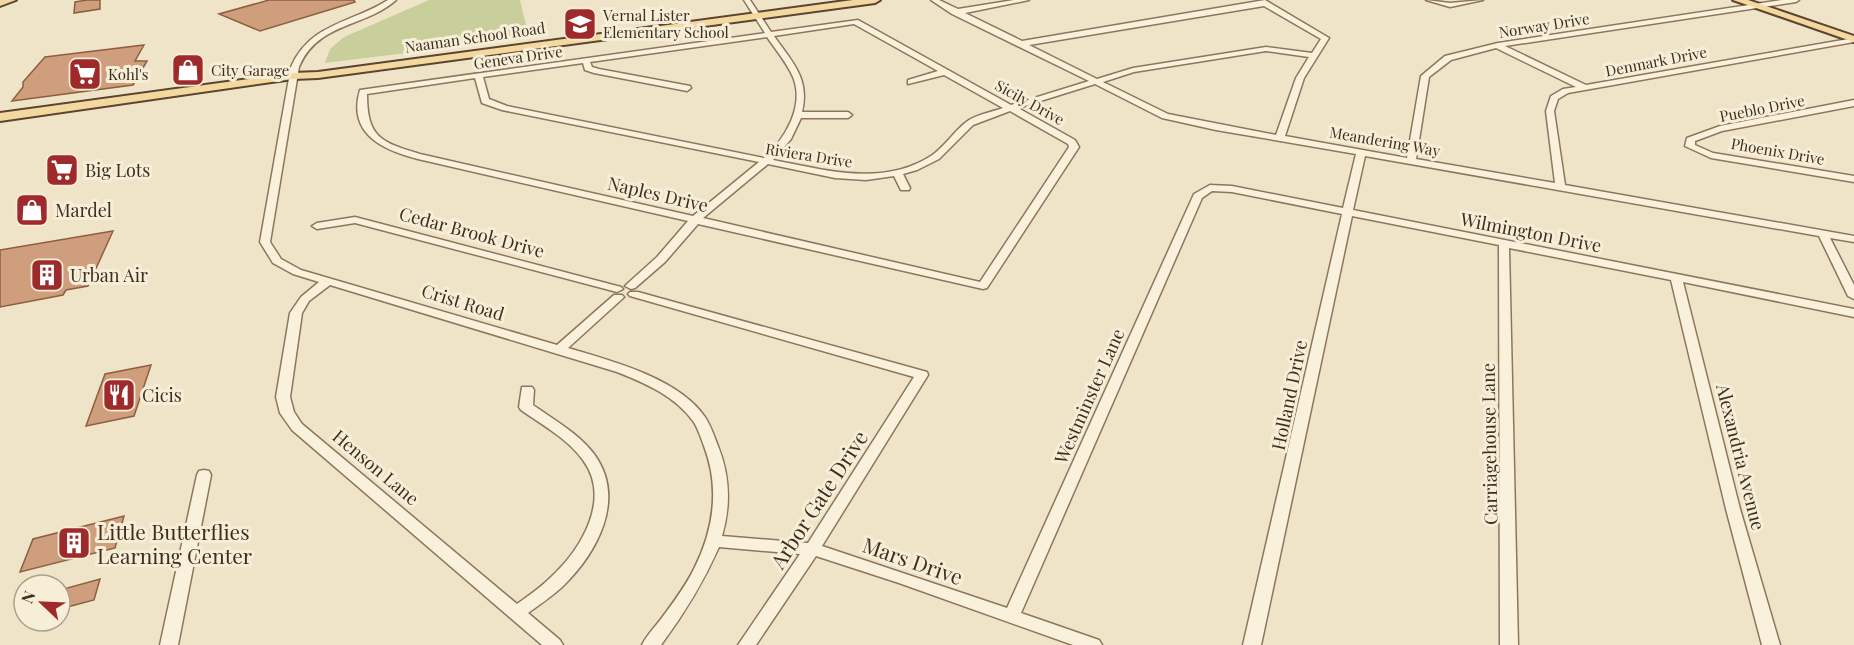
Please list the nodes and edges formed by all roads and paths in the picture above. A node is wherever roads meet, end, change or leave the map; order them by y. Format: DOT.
graph roads {
  1 [pos="11,0"];
  2 [pos="393,0"];
  3 [pos="747,0"];
  4 [pos="835,0"];
  5 [pos="875,0"];
  6 [pos="934,0"];
  7 [pos="1026,0"];
  8 [pos="1429,0"];
  9 [pos="1480,0"];
  10 [pos="1738,0"];
  11 [pos="1796,0"];
  12 [pos="1263,2"];
  13 [pos="0,3"];
  14 [pos="1760,3"];
  15 [pos="955,12"];
  16 [pos="755,13"];
  17 [pos="855,22"];
  18 [pos="1854,32"];
  19 [pos="769,34"];
  20 [pos="1854,39"];
  21 [pos="1019,44"];
  22 [pos="1498,45"];
  23 [pos="1313,55"];
  24 [pos="586,60"];
  25 [pos="945,72"];
  26 [pos="293,76"];
  27 [pos="479,76"];
  28 [pos="1096,81"];
  29 [pos="911,82"];
  30 [pos="1583,87"];
  31 [pos="687,88"];
  32 [pos="363,92"];
  33 [pos="1854,103"];
  34 [pos="1010,108"];
  35 [pos="798,115"];
  36 [pos="848,115"];
  37 [pos="0,117"];
  38 [pos="1280,138"];
  39 [pos="1698,150"];
  40 [pos="1361,152"];
  41 [pos="1411,161"];
  42 [pos="767,162"];
  43 [pos="897,173"];
  44 [pos="1854,179"];
  45 [pos="1560,187"];
  46 [pos="905,188"];
  47 [pos="1201,192"];
  48 [pos="1347,212"];
  49 [pos="695,220"];
  50 [pos="317,226"];
  51 [pos="1823,234"];
  52 [pos="1854,239"];
  53 [pos="1504,243"];
  54 [pos="1676,277"];
  55 [pos="328,281"];
  56 [pos="983,286"];
  57 [pos="632,290"];
  58 [pos="617,293"];
  59 [pos="1854,296"];
  60 [pos="1854,313"];
  61 [pos="558,351"];
  62 [pos="527,390"];
  63 [pos="204,476"];
  64 [pos="714,541"];
  65 [pos="812,549"];
  66 [pos="518,612"];
  67 [pos="1011,616"];
  68 [pos="169,645"];
  69 [pos="554,645"];
  70 [pos="651,645"];
  71 [pos="747,645"];
  72 [pos="1093,645"];
  73 [pos="1252,645"];
  74 [pos="1509,645"];
  75 [pos="1771,645"];
  1 -- 13 [label="main road"];
  2 -- 26 [label="street, Crist Road"];
  3 -- 16 [label="street"];
  4 -- 16 [label="main road, Naaman School Road"];
  5 -- 16 [label="main road, Naaman School Road"];
  6 -- 15 [label="street, Meandering Way"];
  7 -- 15 [label="street"];
  8 -- 9 [label="street"];
  10 -- 14 [label="main road"];
  11 -- 14 [label="street, Norway Drive"];
  12 -- 21 [label="street"];
  12 -- 23 [label="street"];
  14 -- 18 [label="main road"];
  14 -- 20 [label="main road"];
  14 -- 22 [label="street, Norway Drive"];
  15 -- 21 [label="street, Meandering Way"];
  16 -- 19 [label="street"];
  16 -- 26 [label="main road, Naaman School Road"];
  17 -- 19 [label="street, Geneva Drive"];
  17 -- 25 [label="street, Sicily Drive"];
  19 -- 24 [label="street, Geneva Drive"];
  19 -- 35 [label="street"];
  20 -- 30 [label="street, Denmark Drive"];
  21 -- 28 [label="street, Meandering Way"];
  22 -- 30 [label="street"];
  22 -- 41 [label="street, Norway Drive"];
  23 -- 28 [label="street, Riviera Drive"];
  23 -- 38 [label="street"];
  24 -- 27 [label="street, Geneva Drive"];
  24 -- 31 [label="street"];
  25 -- 29 [label="street"];
  25 -- 34 [label="street, Sicily Drive"];
  26 -- 37 [label="main road, Naaman School Road"];
  26 -- 55 [label="street, Crist Road"];
  27 -- 32 [label="street, Geneva Drive"];
  27 -- 42 [label="street, Riviera Drive"];
  28 -- 34 [label="street, Riviera Drive"];
  28 -- 38 [label="street, Meandering Way"];
  30 -- 45 [label="street, Denmark Drive"];
  32 -- 49 [label="street, Naples Drive"];
  33 -- 39 [label="street, Pueblo Drive"];
  34 -- 43 [label="street, Riviera Drive"];
  34 -- 56 [label="street, Sicily Drive"];
  35 -- 36 [label="street"];
  35 -- 42 [label="street"];
  38 -- 40 [label="street, Meandering Way"];
  39 -- 44 [label="street, Phoenix Drive"];
  40 -- 41 [label="street, Meandering Way"];
  40 -- 48 [label="street, Holland Drive"];
  41 -- 45 [label="street, Meandering Way"];
  42 -- 43 [label="street, Riviera Drive"];
  42 -- 49 [label="street"];
  43 -- 46 [label="street"];
  45 -- 51 [label="street, Meandering Way"];
  47 -- 48 [label="street, Wilmington Drive"];
  47 -- 67 [label="street, Westminster Lane"];
  48 -- 53 [label="street, Wilmington Drive"];
  48 -- 73 [label="street, Holland Drive"];
  49 -- 56 [label="street, Naples Drive"];
  49 -- 57 [label="street"];
  50 -- 58 [label="street, Cedar Brook Drive"];
  51 -- 52 [label="street, Meandering Way"];
  51 -- 59 [label="street"];
  53 -- 54 [label="street, Wilmington Drive"];
  53 -- 74 [label="street, Carriagehouse Lane"];
  54 -- 60 [label="street, Wilmington Drive"];
  54 -- 75 [label="street, Alexandria Avenue"];
  55 -- 61 [label="street, Crist Road"];
  55 -- 66 [label="street, Henson Lane"];
  57 -- 58 [label="street"];
  57 -- 65 [label="street, Arbor Gate Drive"];
  58 -- 61 [label="street"];
  61 -- 64 [label="street, Crist Road"];
  62 -- 66 [label="street"];
  63 -- 68 [label="street"];
  64 -- 65 [label="street, Mars Drive"];
  64 -- 70 [label="street, Crist Road"];
  65 -- 67 [label="street, Mars Drive"];
  65 -- 71 [label="street, Arbor Gate Drive"];
  66 -- 69 [label="street, Henson Lane"];
  67 -- 72 [label="street, Mars Drive"];
}
